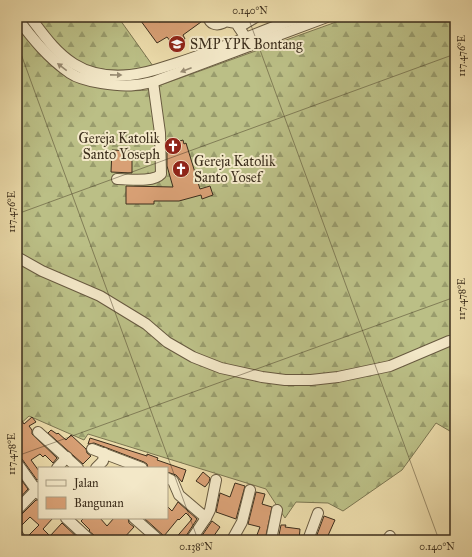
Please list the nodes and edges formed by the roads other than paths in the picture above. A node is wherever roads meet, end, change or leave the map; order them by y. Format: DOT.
graph roads {
  1 [pos="30,17"];
  2 [pos="208,17"];
  3 [pos="256,17"];
  4 [pos="300,17"];
  5 [pos="327,17"];
  6 [pos="17,18"];
  7 [pos="226,19"];
  8 [pos="284,20"];
  9 [pos="239,27"];
  10 [pos="246,38"];
  11 [pos="153,82"];
  12 [pos="117,179"];
  13 [pos="17,257"];
  14 [pos="449,341"];
  15 [pos="38,432"];
  16 [pos="92,449"];
  17 [pos="67,457"];
  18 [pos="101,461"];
  19 [pos="17,463"];
  20 [pos="58,467"];
  21 [pos="77,467"];
  22 [pos="136,467"];
  23 [pos="168,479"];
  24 [pos="216,480"];
  25 [pos="38,490"];
  26 [pos="250,490"];
  27 [pos="17,510"];
  28 [pos="277,510"];
  29 [pos="318,513"];
  30 [pos="206,518"];
  31 [pos="67,519"];
  32 [pos="135,519"];
  33 [pos="17,534"];
  34 [pos="21,540"];
  35 [pos="90,540"];
  36 [pos="159,540"];
  37 [pos="191,540"];
  38 [pos="232,540"];
  39 [pos="271,540"];
  40 [pos="308,540"];
  1 -- 10 [label="street, one-way"];
  2 -- 7 [label="street"];
  3 -- 9 [label="street"];
  4 -- 8 [label="street"];
  5 -- 11 [label="street, one-way"];
  11 -- 6 [label="street, one-way"];
  7 -- 9 [label="street"];
  8 -- 10 [label="street"];
  9 -- 10 [label="street"];
  11 -- 12 [label="street"];
  13 -- 14 [label="street"];
  15 -- 17 [label="street"];
  16 -- 18 [label="street"];
  17 -- 20 [label="street"];
  17 -- 21 [label="street"];
  18 -- 22 [label="street"];
  19 -- 25 [label="street"];
  23 -- 30 [label="street"];
  24 -- 30 [label="street"];
  25 -- 27 [label="street"];
  26 -- 38 [label="street"];
  28 -- 39 [label="street"];
  29 -- 40 [label="street"];
  30 -- 37 [label="street"];
  31 -- 35 [label="street"];
  32 -- 36 [label="street"];
  33 -- 34 [label="street"];
}
